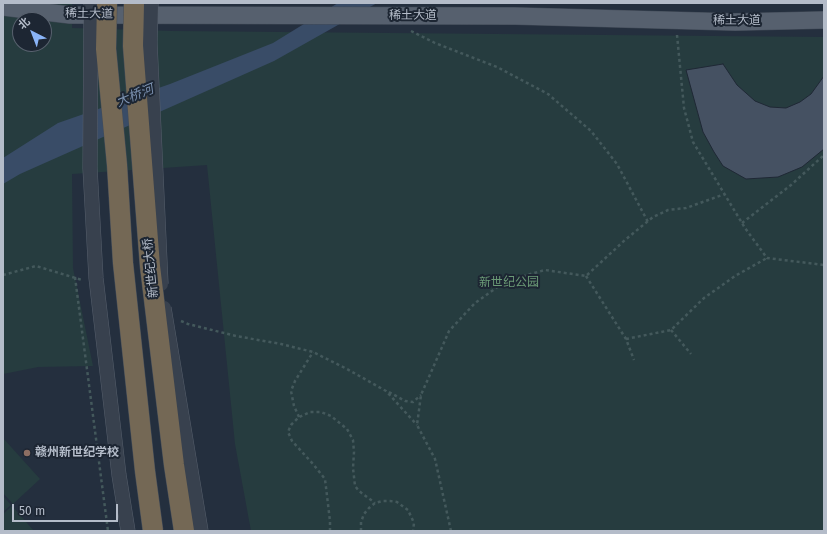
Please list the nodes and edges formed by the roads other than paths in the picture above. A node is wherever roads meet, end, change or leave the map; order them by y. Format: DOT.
graph roads {
  1 [pos="91,3"];
  2 [pos="107,3"];
  3 [pos="134,3"];
  4 [pos="151,3"];
  5 [pos="3,7"];
  6 [pos="824,20"];
  7 [pos="128,531"];
  8 [pos="153,531"];
  9 [pos="184,531"];
  10 [pos="201,531"];
  1 -- 7 [label="street, bridge"];
  2 -- 8 [label="highway, bridge"];
  3 -- 9 [label="highway, 新世纪大桥, bridge"];
  4 -- 10 [label="street, bridge"];
  5 -- 6 [label="main road, 稀土大道"];
}
